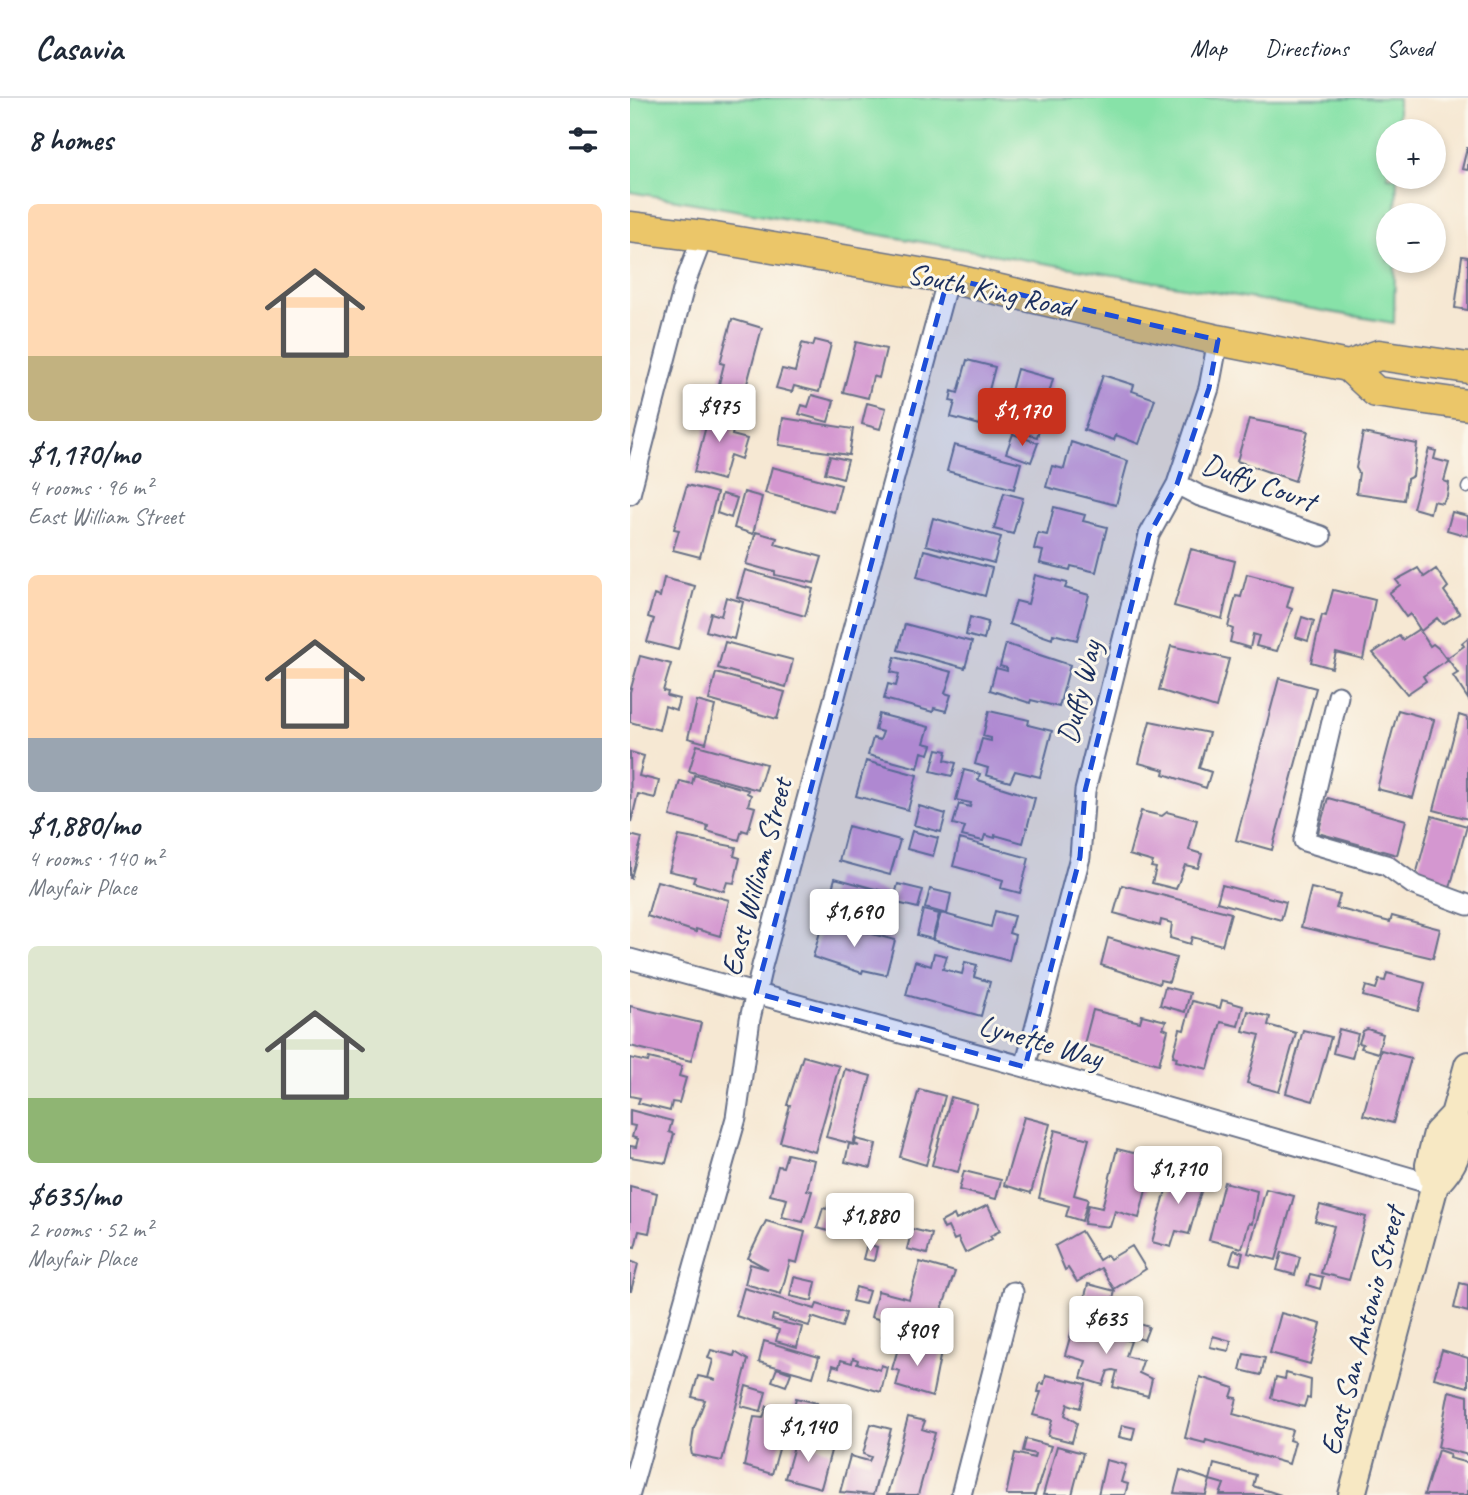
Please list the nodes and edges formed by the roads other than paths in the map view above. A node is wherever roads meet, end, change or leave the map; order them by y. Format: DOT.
graph roads {
  1 [pos="630,228"];
  2 [pos="703,236"];
  3 [pos="948,278"];
  4 [pos="1218,340"];
  5 [pos="1348,366"];
  6 [pos="1468,368"];
  7 [pos="1468,405"];
  8 [pos="1177,484"];
  9 [pos="630,494"];
  10 [pos="1321,536"];
  11 [pos="1338,696"];
  12 [pos="1468,905"];
  13 [pos="630,959"];
  14 [pos="756,993"];
  15 [pos="1468,1065"];
  16 [pos="1025,1067"];
  17 [pos="1435,1185"];
  18 [pos="1013,1292"];
  19 [pos="630,1493"];
  20 [pos="961,1495"];
  21 [pos="1352,1495"];
  1 -- 2 [label="main road, South King Road"];
  2 -- 3 [label="main road, South King Road"];
  2 -- 9 [label="street"];
  3 -- 4 [label="main road, South King Road"];
  3 -- 14 [label="street, East William Street"];
  4 -- 5 [label="main road, South King Road"];
  4 -- 8 [label="street, Duffy Way"];
  5 -- 6 [label="main road, South King Road"];
  5 -- 7 [label="main road"];
  8 -- 10 [label="street, Duffy Court"];
  8 -- 16 [label="street, Duffy Way"];
  11 -- 12 [label="street"];
  13 -- 14 [label="street, Lynette Way"];
  14 -- 16 [label="street, Lynette Way"];
  14 -- 19 [label="street, East William Street"];
  15 -- 17 [label="main road, East San Antonio Street"];
  16 -- 17 [label="street, Lynette Way"];
  17 -- 21 [label="main road, East San Antonio Street"];
  18 -- 20 [label="street"];
}
